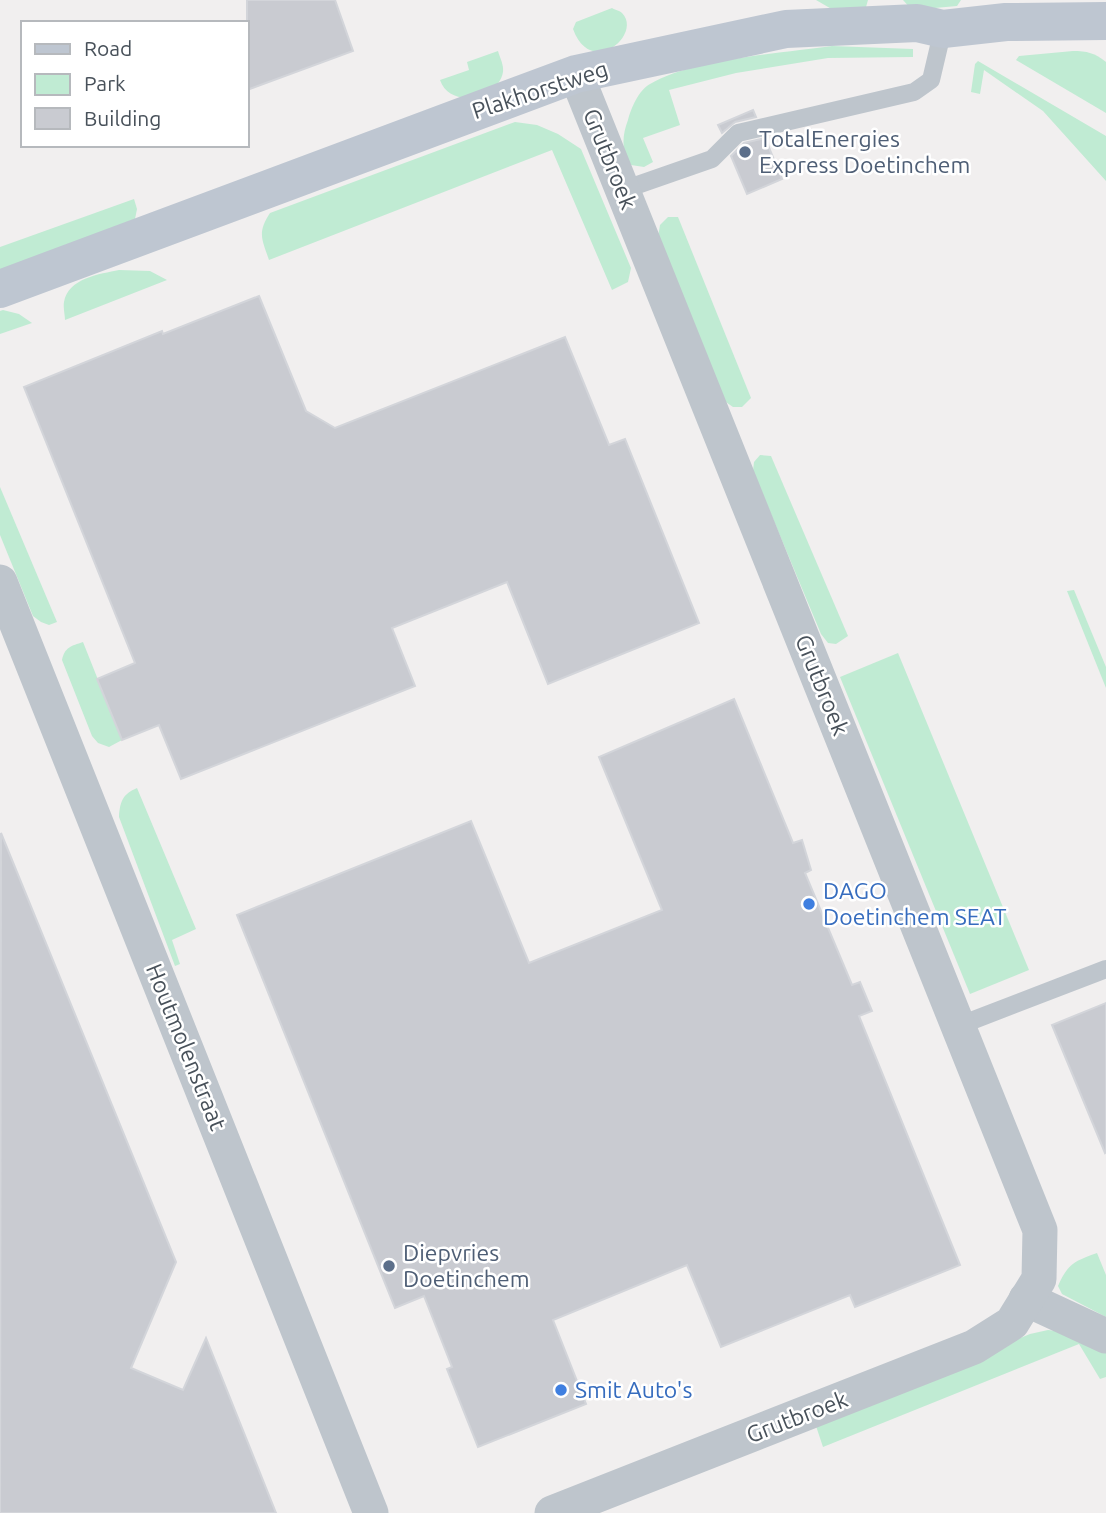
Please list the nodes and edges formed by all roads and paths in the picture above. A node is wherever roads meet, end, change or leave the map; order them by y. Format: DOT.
graph roads {
  1 [pos="884,12"];
  2 [pos="1104,17"];
  3 [pos="943,29"];
  4 [pos="576,74"];
  5 [pos="623,190"];
  6 [pos="0,289"];
  7 [pos="0,582"];
  8 [pos="1106,969"];
  9 [pos="958,1026"];
  10 [pos="1027,1299"];
  11 [pos="1106,1336"];
  12 [pos="371,1513"];
  13 [pos="552,1513"];
  1 -- 3 [label="street, Plakhorstweg"];
  1 -- 4 [label="street, Plakhorstweg"];
  2 -- 3 [label="street, Plakhorstweg"];
  3 -- 5 [label="lane"];
  4 -- 5 [label="street, Grutbroek"];
  4 -- 6 [label="street, Plakhorstweg"];
  5 -- 9 [label="street, Grutbroek"];
  7 -- 12 [label="street, Houtmolenstraat"];
  8 -- 9 [label="lane"];
  9 -- 10 [label="street, Grutbroek"];
  10 -- 11 [label="street"];
  10 -- 13 [label="street, Grutbroek"];
}
